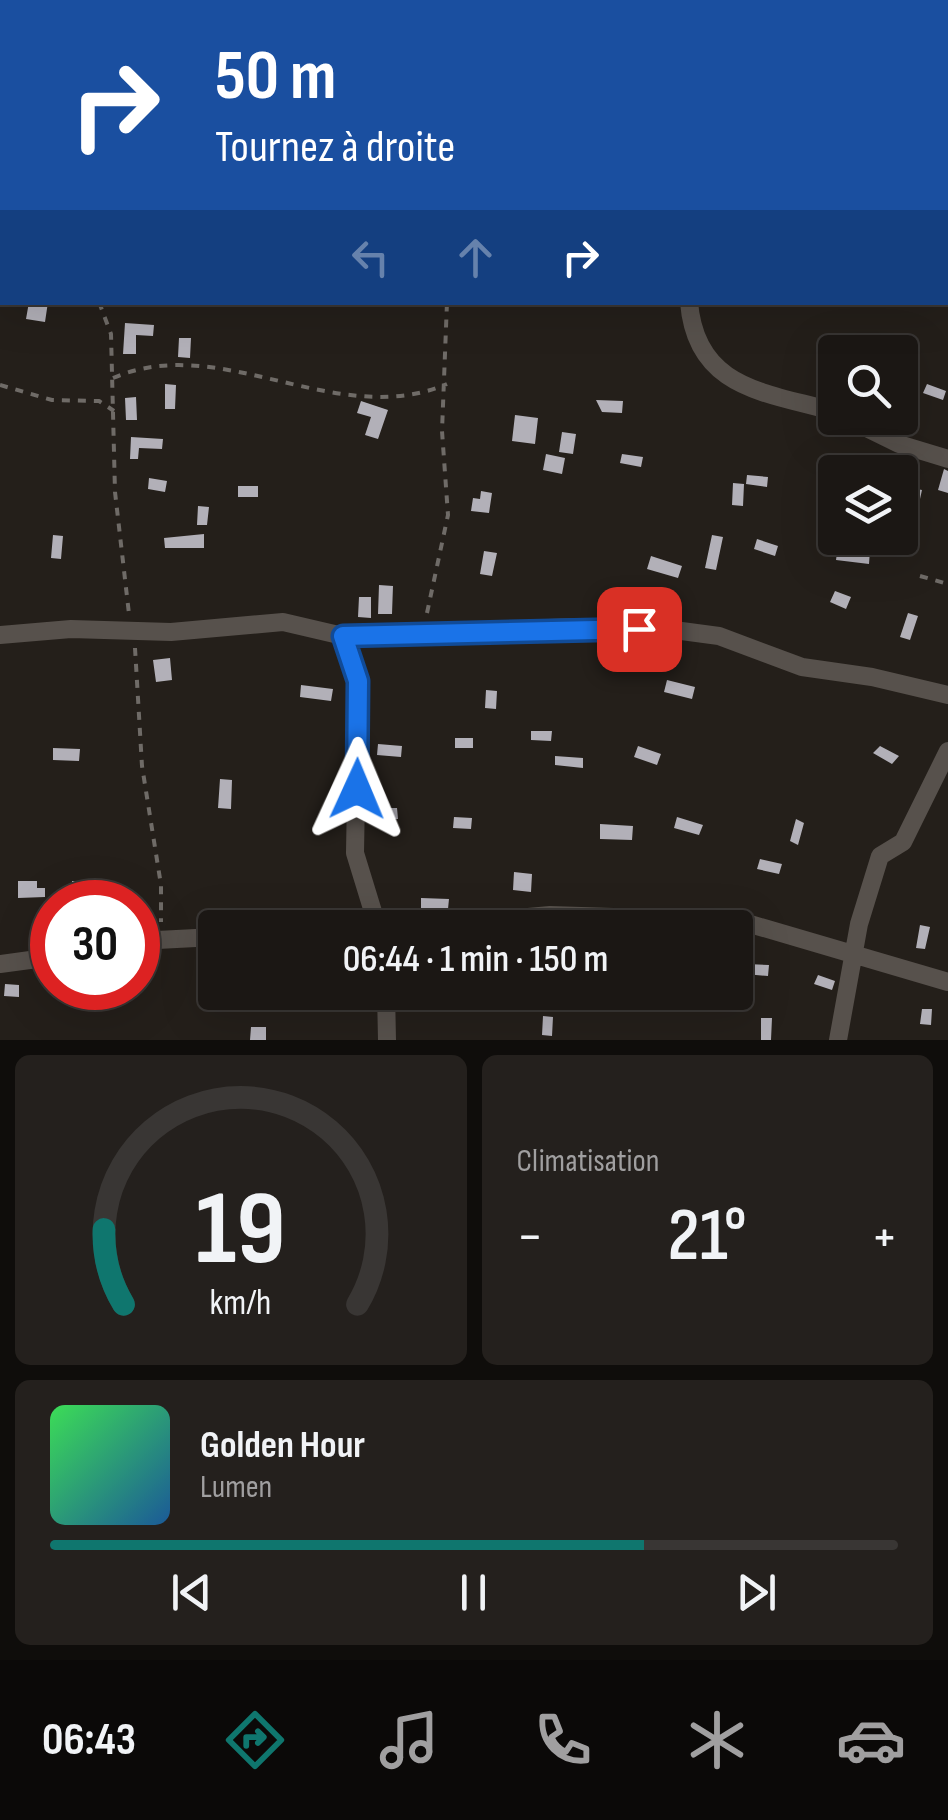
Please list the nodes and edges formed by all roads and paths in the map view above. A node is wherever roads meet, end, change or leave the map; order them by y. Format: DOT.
graph roads {
  1 [pos="101,305"];
  2 [pos="447,305"];
  3 [pos="690,305"];
  4 [pos="113,378"];
  5 [pos="446,384"];
  6 [pos="0,385"];
  7 [pos="818,408"];
  8 [pos="114,411"];
  9 [pos="881,435"];
  10 [pos="948,459"];
  11 [pos="920,576"];
  12 [pos="948,584"];
  13 [pos="132,631"];
  14 [pos="421,632"];
  15 [pos="0,635"];
  16 [pos="343,636"];
  17 [pos="948,695"];
  18 [pos="948,750"];
  19 [pos="372,910"];
  20 [pos="753,925"];
  21 [pos="198,938"];
  22 [pos="160,941"];
  23 [pos="854,957"];
  24 [pos="30,960"];
  25 [pos="0,964"];
  26 [pos="948,982"];
  27 [pos="386,1010"];
  28 [pos="387,1040"];
  29 [pos="838,1040"];
  1 -- 4 [label="path"];
  2 -- 5 [label="path"];
  3 -- 7 [label="street"];
  4 -- 5 [label="path"];
  4 -- 8 [label="path"];
  5 -- 14 [label="path"];
  6 -- 8 [label="path"];
  8 -- 13 [label="path"];
  9 -- 10 [label="street"];
  11 -- 12 [label="path"];
  13 -- 15 [label="street"];
  13 -- 16 [label="street"];
  13 -- 22 [label="path"];
  14 -- 16 [label="street"];
  14 -- 17 [label="street"];
  16 -- 19 [label="street"];
  18 -- 23 [label="street"];
  20 -- 23 [label="street"];
  21 -- 22 [label="street"];
  23 -- 26 [label="street"];
  23 -- 29 [label="street"];
  24 -- 25 [label="street"];
  27 -- 28 [label="street"];
}
